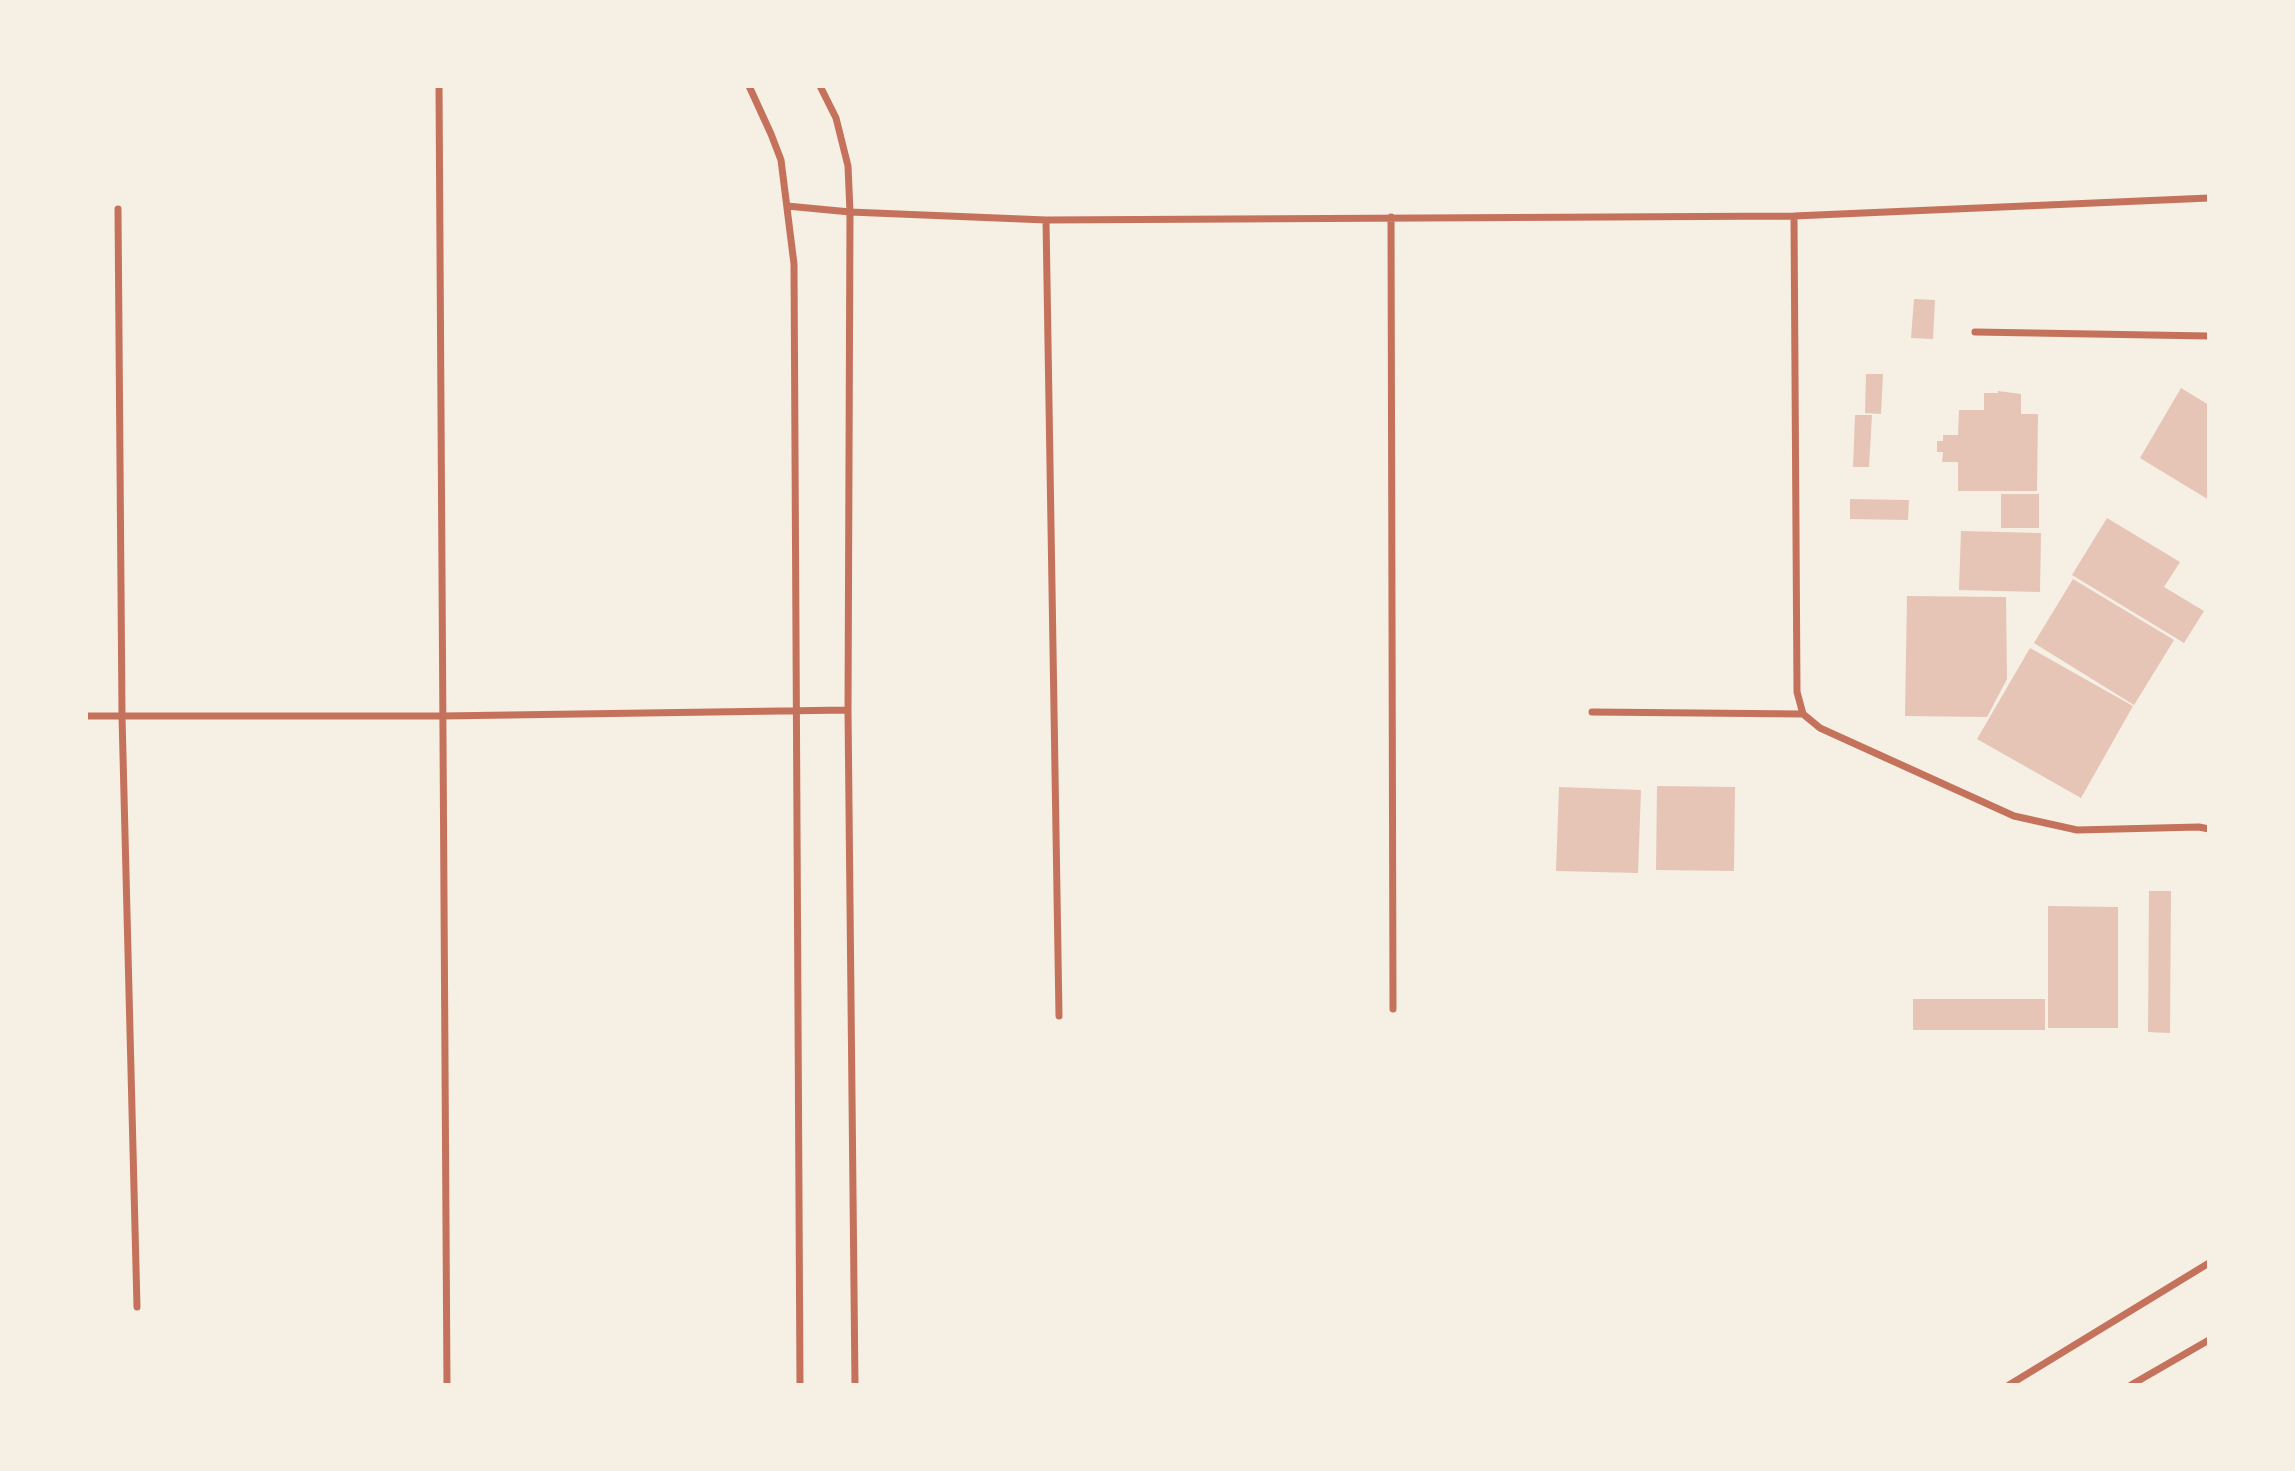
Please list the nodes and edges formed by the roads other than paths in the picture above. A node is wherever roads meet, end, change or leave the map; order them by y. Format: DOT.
graph roads {
  1 [pos="439,86"];
  2 [pos="749,86"];
  3 [pos="820,86"];
  4 [pos="2209,198"];
  5 [pos="787,206"];
  6 [pos="118,209"];
  7 [pos="850,212"];
  8 [pos="1794,216"];
  9 [pos="1391,218"];
  10 [pos="1046,220"];
  11 [pos="1975,332"];
  12 [pos="2209,336"];
  13 [pos="848,710"];
  14 [pos="796,712"];
  15 [pos="1592,712"];
  16 [pos="1803,714"];
  17 [pos="86,716"];
  18 [pos="122,716"];
  19 [pos="443,716"];
  20 [pos="2209,829"];
  21 [pos="1394,1009"];
  22 [pos="1059,1016"];
  23 [pos="2209,1263"];
  24 [pos="137,1307"];
  25 [pos="2209,1340"];
  26 [pos="447,1385"];
  27 [pos="800,1385"];
  28 [pos="855,1385"];
  29 [pos="2009,1385"];
  30 [pos="2131,1385"];
  1 -- 19 [label="street"];
  2 -- 5 [label="street"];
  3 -- 7 [label="street"];
  4 -- 8 [label="street"];
  5 -- 7 [label="street"];
  5 -- 14 [label="street"];
  6 -- 18 [label="street"];
  7 -- 10 [label="street"];
  7 -- 13 [label="street"];
  8 -- 9 [label="street"];
  8 -- 16 [label="street"];
  9 -- 10 [label="street"];
  9 -- 21 [label="street"];
  10 -- 22 [label="street"];
  11 -- 12 [label="street"];
  13 -- 14 [label="street"];
  13 -- 28 [label="street"];
  14 -- 19 [label="street"];
  14 -- 27 [label="street"];
  15 -- 16 [label="street"];
  16 -- 20 [label="street"];
  17 -- 18 [label="street"];
  18 -- 19 [label="street"];
  18 -- 24 [label="street"];
  19 -- 26 [label="street"];
  23 -- 29 [label="street"];
  25 -- 30 [label="street"];
}
